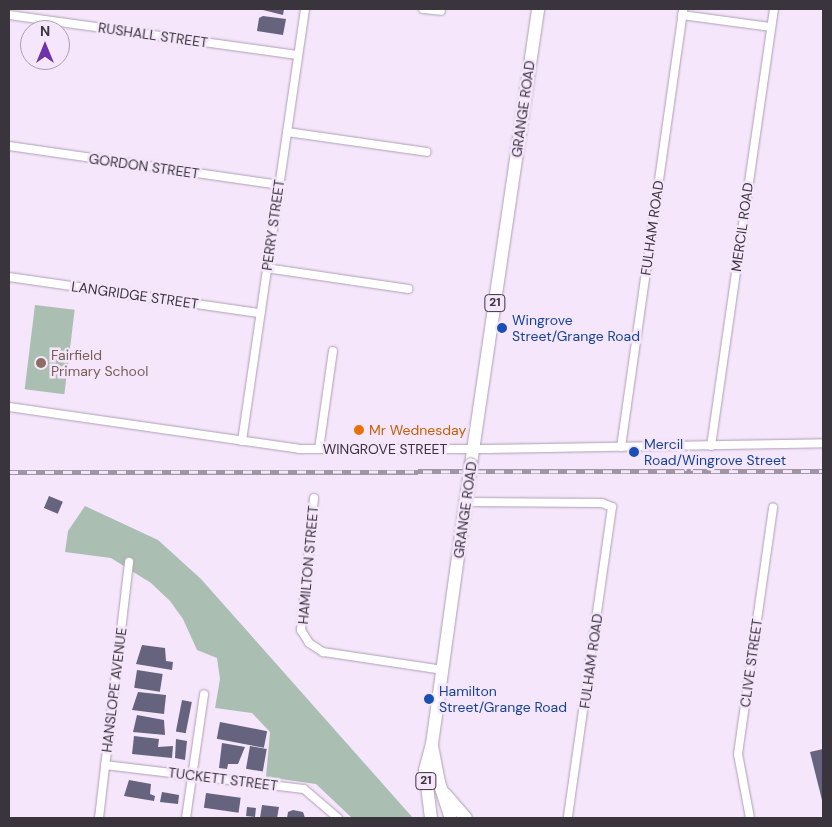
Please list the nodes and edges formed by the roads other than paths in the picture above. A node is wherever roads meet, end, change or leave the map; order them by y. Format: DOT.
graph roads {
  1 [pos="305,9"];
  2 [pos="423,9"];
  3 [pos="538,9"];
  4 [pos="774,9"];
  5 [pos="441,11"];
  6 [pos="683,12"];
  7 [pos="9,15"];
  8 [pos="771,27"];
  9 [pos="298,55"];
  10 [pos="287,132"];
  11 [pos="9,146"];
  12 [pos="427,152"];
  13 [pos="278,185"];
  14 [pos="266,268"];
  15 [pos="9,277"];
  16 [pos="408,289"];
  17 [pos="260,313"];
  18 [pos="333,351"];
  19 [pos="9,407"];
  20 [pos="242,441"];
  21 [pos="823,443"];
  22 [pos="711,446"];
  23 [pos="621,447"];
  24 [pos="319,449"];
  25 [pos="473,449"];
  26 [pos="314,498"];
  27 [pos="466,501"];
  28 [pos="773,507"];
  29 [pos="129,562"];
  30 [pos="443,670"];
  31 [pos="204,694"];
  32 [pos="432,744"];
  33 [pos="105,765"];
  34 [pos="192,775"];
  35 [pos="440,788"];
  36 [pos="335,817"];
  37 [pos="98,818"];
  38 [pos="186,818"];
  39 [pos="431,818"];
  40 [pos="451,818"];
  41 [pos="466,818"];
  42 [pos="568,818"];
  43 [pos="750,818"];
  1 -- 9 [label="street, PERRY STREET"];
  2 -- 5 [label="street"];
  3 -- 25 [label="main road, GRANGE ROAD / 21"];
  4 -- 8 [label="street, MERCIL ROAD"];
  6 -- 8 [label="street"];
  6 -- 23 [label="street, FULHAM ROAD"];
  7 -- 9 [label="street, RUSHALL STREET"];
  8 -- 22 [label="street, MERCIL ROAD"];
  9 -- 10 [label="street, PERRY STREET"];
  10 -- 12 [label="street"];
  10 -- 13 [label="street, PERRY STREET"];
  11 -- 13 [label="street, GORDON STREET"];
  13 -- 14 [label="street, PERRY STREET"];
  14 -- 16 [label="street"];
  14 -- 17 [label="street, PERRY STREET"];
  15 -- 17 [label="street, LANGRIDGE STREET"];
  17 -- 20 [label="street, PERRY STREET"];
  18 -- 24 [label="street"];
  19 -- 20 [label="street, WINGROVE STREET"];
  20 -- 24 [label="street, WINGROVE STREET"];
  21 -- 22 [label="street, WINGROVE STREET"];
  22 -- 23 [label="street, WINGROVE STREET"];
  23 -- 25 [label="street, WINGROVE STREET"];
  24 -- 25 [label="street, WINGROVE STREET"];
  25 -- 27 [label="main road, GRANGE ROAD / 21, bridge"];
  26 -- 30 [label="street, HAMILTON STREET"];
  27 -- 30 [label="main road, GRANGE ROAD / 21"];
  27 -- 42 [label="street, FULHAM ROAD"];
  28 -- 43 [label="street, CLIVE STREET"];
  29 -- 33 [label="street, HANSLOPE AVENUE"];
  30 -- 32 [label="main road, GRANGE ROAD / 21"];
  31 -- 34 [label="street"];
  32 -- 35 [label="main road, GRANGE ROAD / 21"];
  32 -- 39 [label="main road, GRANGE ROAD / 21"];
  33 -- 34 [label="street, TUCKETT STREET"];
  33 -- 37 [label="street, HANSLOPE AVENUE"];
  34 -- 36 [label="street, TUCKETT STREET"];
  34 -- 38 [label="street"];
  35 -- 40 [label="main road, GRANGE ROAD / 21"];
  35 -- 41 [label="main road"];
}
